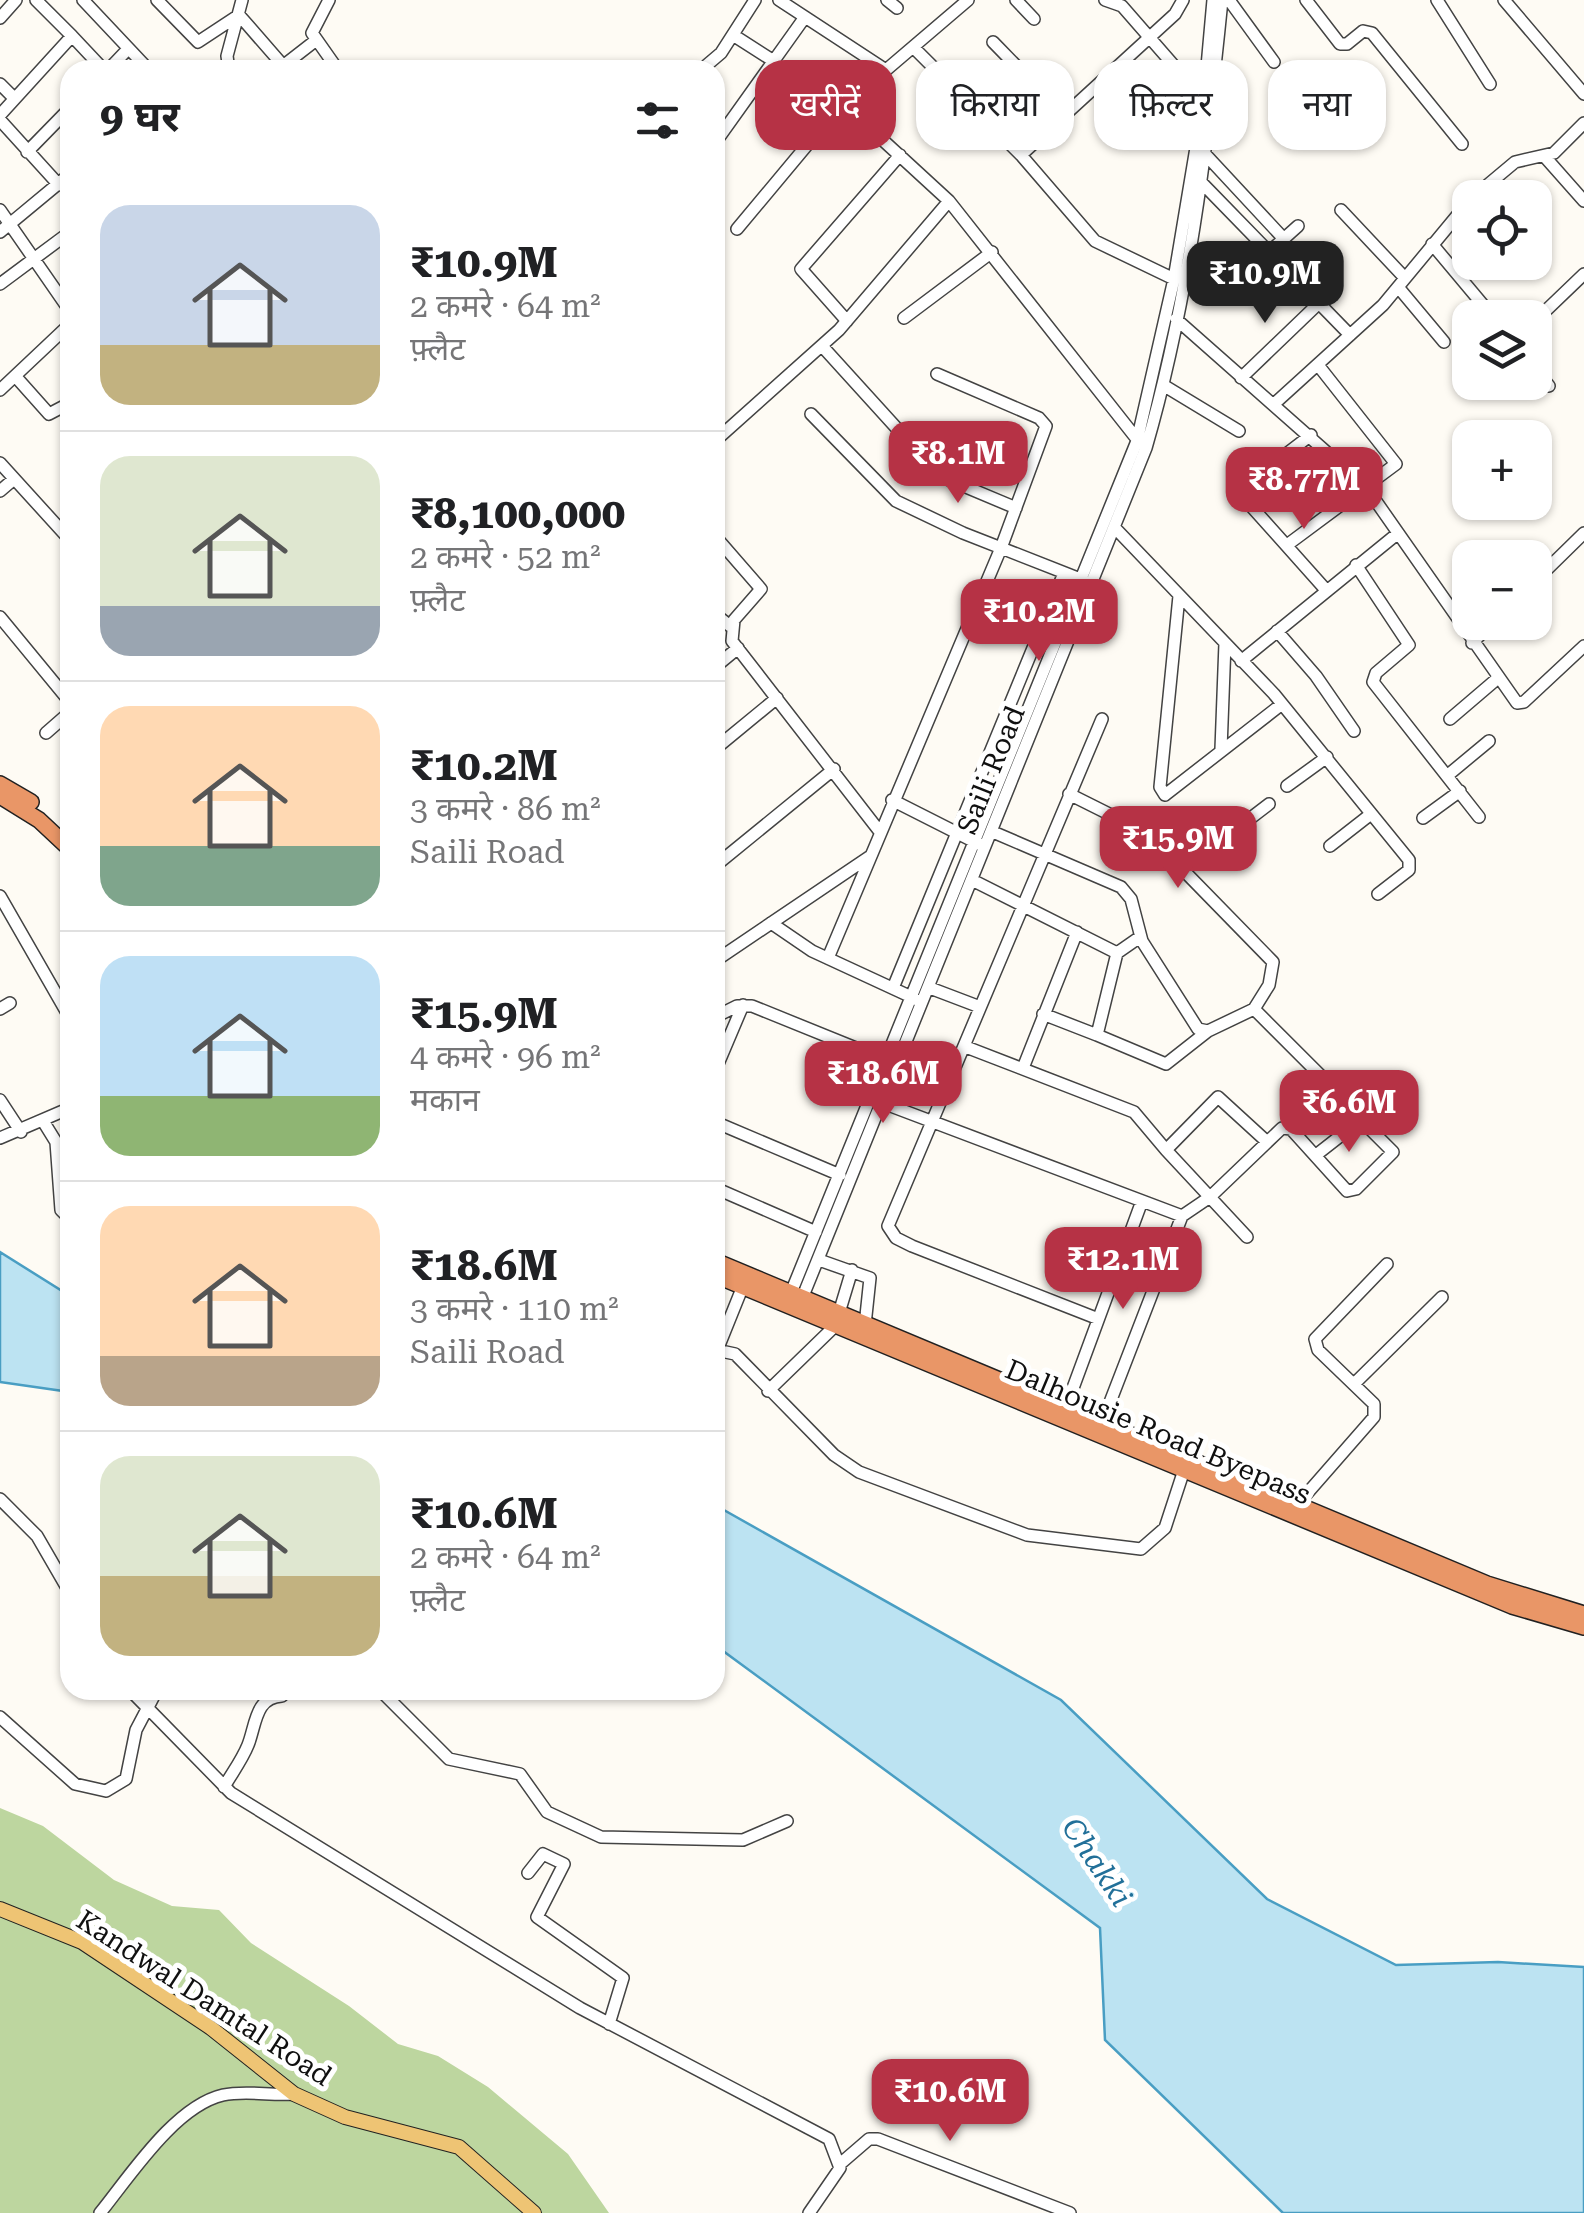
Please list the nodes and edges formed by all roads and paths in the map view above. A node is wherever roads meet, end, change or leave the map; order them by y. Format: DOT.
graph roads {
  1 [pos="16,0"];
  2 [pos="36,0"];
  3 [pos="83,0"];
  4 [pos="157,0"];
  5 [pos="242,0"];
  6 [pos="329,0"];
  7 [pos="755,0"];
  8 [pos="780,0"];
  9 [pos="942,0"];
  10 [pos="968,0"];
  11 [pos="1016,0"];
  12 [pos="1105,0"];
  13 [pos="1183,0"];
  14 [pos="1213,0"];
  15 [pos="1226,0"];
  16 [pos="1306,0"];
  17 [pos="1504,0"];
  18 [pos="1440,2"];
  19 [pos="1122,3"];
  20 [pos="954,12"];
  21 [pos="239,15"];
  22 [pos="805,17"];
  23 [pos="0,18"];
  24 [pos="1034,19"];
  25 [pos="733,35"];
  26 [pos="72,36"];
  27 [pos="1150,37"];
  28 [pos="315,41"];
  29 [pos="994,42"];
  30 [pos="913,47"];
  31 [pos="128,49"];
  32 [pos="96,60"];
  33 [pos="116,60"];
  34 [pos="138,60"];
  35 [pos="228,60"];
  36 [pos="276,60"];
  37 [pos="292,60"];
  38 [pos="330,60"];
  39 [pos="710,60"];
  40 [pos="772,60"];
  41 [pos="1011,60"];
  42 [pos="1170,60"];
  43 [pos="1208,60"];
  44 [pos="1272,60"];
  45 [pos="0,84"];
  46 [pos="1490,84"];
  47 [pos="755,85"];
  48 [pos="1584,94"];
  49 [pos="14,98"];
  50 [pos="1074,108"];
  51 [pos="0,117"];
  52 [pos="60,118"];
  53 [pos="1584,123"];
  54 [pos="725,128"];
  55 [pos="1462,144"];
  56 [pos="1028,150"];
  57 [pos="1196,150"];
  58 [pos="27,152"];
  59 [pos="1204,154"];
  60 [pos="900,155"];
  61 [pos="1021,156"];
  62 [pos="1545,157"];
  63 [pos="1494,180"];
  64 [pos="1200,181"];
  65 [pos="59,185"];
  66 [pos="949,200"];
  67 [pos="1584,201"];
  68 [pos="0,210"];
  69 [pos="1340,210"];
  70 [pos="1452,221"];
  71 [pos="1298,226"];
  72 [pos="6,228"];
  73 [pos="737,229"];
  74 [pos="1284,239"];
  75 [pos="60,240"];
  76 [pos="1432,244"];
  77 [pos="992,252"];
  78 [pos="1268,253"];
  79 [pos="35,260"];
  80 [pos="1584,274"];
  81 [pos="1174,280"];
  82 [pos="1401,282"];
  83 [pos="0,284"];
  84 [pos="60,296"];
  85 [pos="1479,300"];
  86 [pos="1318,304"];
  87 [pos="1552,304"];
  88 [pos="904,318"];
  89 [pos="1176,319"];
  90 [pos="847,321"];
  91 [pos="60,334"];
  92 [pos="1350,335"];
  93 [pos="1444,342"];
  94 [pos="822,346"];
  95 [pos="1318,365"];
  96 [pos="937,374"];
  97 [pos="16,377"];
  98 [pos="1242,378"];
  99 [pos="1163,386"];
  100 [pos="0,390"];
  101 [pos="1274,404"];
  102 [pos="60,408"];
  103 [pos="811,414"];
  104 [pos="725,431"];
  105 [pos="1239,431"];
  106 [pos="1310,435"];
  107 [pos="912,444"];
  108 [pos="1141,445"];
  109 [pos="0,464"];
  110 [pos="916,466"];
  111 [pos="14,479"];
  112 [pos="1366,487"];
  113 [pos="0,491"];
  114 [pos="1016,508"];
  115 [pos="1116,528"];
  116 [pos="60,529"];
  117 [pos="1396,534"];
  118 [pos="1584,534"];
  119 [pos="1288,544"];
  120 [pos="725,548"];
  121 [pos="1001,548"];
  122 [pos="1356,565"];
  123 [pos="1552,565"];
  124 [pos="1064,573"];
  125 [pos="1088,582"];
  126 [pos="1326,590"];
  127 [pos="1179,596"];
  128 [pos="0,617"];
  129 [pos="725,622"];
  130 [pos="730,626"];
  131 [pos="1277,631"];
  132 [pos="1475,640"];
  133 [pos="1225,643"];
  134 [pos="1472,643"];
  135 [pos="738,648"];
  136 [pos="1582,651"];
  137 [pos="725,659"];
  138 [pos="1241,661"];
  139 [pos="1498,678"];
  140 [pos="60,690"];
  141 [pos="777,698"];
  142 [pos="1282,704"];
  143 [pos="1450,718"];
  144 [pos="1102,720"];
  145 [pos="60,721"];
  146 [pos="1354,731"];
  147 [pos="46,734"];
  148 [pos="1489,741"];
  149 [pos="725,742"];
  150 [pos="1221,750"];
  151 [pos="1327,758"];
  152 [pos="834,769"];
  153 [pos="1448,775"];
  154 [pos="1287,786"];
  155 [pos="1460,791"];
  156 [pos="1070,794"];
  157 [pos="2,795"];
  158 [pos="892,800"];
  159 [pos="1270,804"];
  160 [pos="1370,814"];
  161 [pos="1479,817"];
  162 [pos="1422,818"];
  163 [pos="60,828"];
  164 [pos="955,830"];
  165 [pos="880,832"];
  166 [pos="993,832"];
  167 [pos="60,841"];
  168 [pos="974,842"];
  169 [pos="1330,846"];
  170 [pos="987,848"];
  171 [pos="1044,852"];
  172 [pos="871,855"];
  173 [pos="725,858"];
  174 [pos="1184,869"];
  175 [pos="972,880"];
  176 [pos="1378,894"];
  177 [pos="0,896"];
  178 [pos="1022,905"];
  179 [pos="771,923"];
  180 [pos="1077,932"];
  181 [pos="1140,937"];
  182 [pos="1117,953"];
  183 [pos="725,954"];
  184 [pos="828,958"];
  185 [pos="894,988"];
  186 [pos="930,988"];
  187 [pos="912,996"];
  188 [pos="60,1001"];
  189 [pos="924,1004"];
  190 [pos="744,1005"];
  191 [pos="980,1007"];
  192 [pos="1254,1010"];
  193 [pos="725,1013"];
  194 [pos="1043,1014"];
  195 [pos="1208,1031"];
  196 [pos="1097,1035"];
  197 [pos="966,1046"];
  198 [pos="725,1048"];
  199 [pos="888,1061"];
  200 [pos="1023,1068"];
  201 [pos="1330,1085"];
  202 [pos="0,1100"];
  203 [pos="883,1103"];
  204 [pos="60,1113"];
  205 [pos="43,1121"];
  206 [pos="936,1121"];
  207 [pos="725,1126"];
  208 [pos="21,1132"];
  209 [pos="0,1138"];
  210 [pos="1265,1140"];
  211 [pos="1166,1150"];
  212 [pos="1316,1155"];
  213 [pos="840,1175"];
  214 [pos="725,1192"];
  215 [pos="60,1196"];
  216 [pos="1210,1197"];
  217 [pos="1142,1201"];
  218 [pos="1182,1216"];
  219 [pos="816,1232"];
  220 [pos="1246,1238"];
  221 [pos="818,1260"];
  222 [pos="1387,1264"];
  223 [pos="725,1266"];
  224 [pos="852,1270"];
  225 [pos="725,1279"];
  226 [pos="743,1286"];
  227 [pos="1442,1297"];
  228 [pos="795,1300"];
  229 [pos="1096,1318"];
  230 [pos="838,1319"];
  231 [pos="865,1324"];
  232 [pos="725,1331"];
  233 [pos="725,1354"];
  234 [pos="1354,1383"];
  235 [pos="768,1390"];
  236 [pos="1066,1407"];
  237 [pos="1102,1423"];
  238 [pos="1184,1470"];
  239 [pos="0,1499"];
  240 [pos="1296,1504"];
  241 [pos="60,1576"];
  242 [pos="1584,1614"];
  243 [pos="1584,1627"];
  244 [pos="139,1700"];
  245 [pos="151,1700"];
  246 [pos="268,1700"];
  247 [pos="390,1700"];
  248 [pos="147,1708"];
  249 [pos="0,1717"];
  250 [pos="224,1788"];
  251 [pos="787,1822"];
  252 [pos="528,1873"];
  253 [pos="0,1909"];
  254 [pos="610,2024"];
  255 [pos="294,2094"];
  256 [pos="840,2164"];
  257 [pos="100,2213"];
  258 [pos="534,2213"];
  259 [pos="810,2213"];
  260 [pos="1070,2213"];
  1 -- 23 [label="street"];
  2 -- 26 [label="street"];
  3 -- 31 [label="street"];
  4 -- 21 [label="street"];
  5 -- 21 [label="street"];
  6 -- 28 [label="street"];
  7 -- 25 [label="street"];
  8 -- 22 [label="street"];
  9 -- 20 [label="street"];
  10 -- 20 [label="street"];
  11 -- 24 [label="street"];
  12 -- 19 [label="street"];
  13 -- 27 [label="street"];
  14 -- 43 [label="street"];
  15 -- 44 [label="street"];
  15 -- 59 [label="street, Saili Road"];
  16 -- 55 [label="street"];
  17 -- 48 [label="street"];
  18 -- 46 [label="street"];
  19 -- 27 [label="street"];
  20 -- 30 [label="street"];
  21 -- 35 [label="street"];
  21 -- 36 [label="street"];
  22 -- 30 [label="street"];
  22 -- 40 [label="street"];
  25 -- 39 [label="street"];
  25 -- 40 [label="street"];
  26 -- 32 [label="street"];
  26 -- 49 [label="street"];
  27 -- 42 [label="street"];
  27 -- 50 [label="street"];
  28 -- 37 [label="street"];
  28 -- 38 [label="street"];
  29 -- 41 [label="street"];
  30 -- 61 [label="street"];
  31 -- 33 [label="street"];
  31 -- 34 [label="street"];
  45 -- 49 [label="street"];
  47 -- 54 [label="street"];
  49 -- 51 [label="street"];
  51 -- 58 [label="street"];
  52 -- 58 [label="street"];
  53 -- 62 [label="street"];
  56 -- 61 [label="street"];
  57 -- 81 [label="street"];
  58 -- 65 [label="street"];
  59 -- 64 [label="street, Saili Road"];
  59 -- 74 [label="street"];
  60 -- 66 [label="street"];
  60 -- 73 [label="street"];
  60 -- 90 [label="street"];
  61 -- 81 [label="street"];
  62 -- 63 [label="street"];
  62 -- 67 [label="street"];
  64 -- 78 [label="street"];
  64 -- 89 [label="street, Saili Road"];
  65 -- 72 [label="street"];
  66 -- 77 [label="street"];
  66 -- 90 [label="street"];
  68 -- 72 [label="street"];
  69 -- 82 [label="street"];
  70 -- 76 [label="street"];
  71 -- 74 [label="street"];
  72 -- 79 [label="street"];
  74 -- 78 [label="street"];
  75 -- 79 [label="street"];
  76 -- 82 [label="street"];
  76 -- 85 [label="street"];
  77 -- 88 [label="street"];
  77 -- 108 [label="street"];
  78 -- 86 [label="street"];
  79 -- 83 [label="street"];
  79 -- 84 [label="street"];
  80 -- 87 [label="street"];
  81 -- 108 [label="street"];
  82 -- 92 [label="street"];
  82 -- 93 [label="street"];
  86 -- 92 [label="street"];
  86 -- 98 [label="street"];
  89 -- 98 [label="street"];
  89 -- 99 [label="street, Saili Road"];
  90 -- 94 [label="street"];
  91 -- 97 [label="street"];
  92 -- 95 [label="street"];
  94 -- 104 [label="street"];
  94 -- 107 [label="street"];
  95 -- 101 [label="street"];
  95 -- 112 [label="street"];
  96 -- 114 [label="street"];
  97 -- 100 [label="street"];
  97 -- 102 [label="street"];
  98 -- 101 [label="street"];
  99 -- 105 [label="street"];
  99 -- 108 [label="street, Saili Road"];
  101 -- 106 [label="street"];
  103 -- 121 [label="street"];
  106 -- 112 [label="street"];
  106 -- 119 [label="street"];
  108 -- 115 [label="street, Saili Road"];
  108 -- 125 [label="street"];
  109 -- 111 [label="street"];
  110 -- 114 [label="street"];
  111 -- 113 [label="street"];
  111 -- 116 [label="street"];
  112 -- 117 [label="street"];
  112 -- 119 [label="street"];
  114 -- 121 [label="street"];
  115 -- 125 [label="street, Saili Road"];
  115 -- 127 [label="street"];
  117 -- 122 [label="street"];
  117 -- 134 [label="street"];
  118 -- 123 [label="street"];
  119 -- 126 [label="street"];
  120 -- 130 [label="street"];
  121 -- 124 [label="street"];
  121 -- 158 [label="street"];
  122 -- 126 [label="street"];
  122 -- 153 [label="street"];
  124 -- 125 [label="street"];
  124 -- 164 [label="street"];
  125 -- 166 [label="street, Saili Road"];
  125 -- 168 [label="street"];
  126 -- 131 [label="street"];
  127 -- 133 [label="street"];
  127 -- 150 [label="street"];
  128 -- 140 [label="street"];
  129 -- 130 [label="street"];
  130 -- 135 [label="street"];
  131 -- 138 [label="street"];
  131 -- 146 [label="street"];
  132 -- 134 [label="street"];
  133 -- 138 [label="street"];
  133 -- 150 [label="street"];
  134 -- 139 [label="street"];
  135 -- 137 [label="street"];
  135 -- 141 [label="street"];
  136 -- 139 [label="street"];
  138 -- 142 [label="street"];
  139 -- 143 [label="street"];
  141 -- 149 [label="street"];
  141 -- 152 [label="street"];
  142 -- 150 [label="street"];
  142 -- 151 [label="street"];
  144 -- 156 [label="street"];
  145 -- 147 [label="street"];
  148 -- 153 [label="street"];
  151 -- 154 [label="street"];
  151 -- 160 [label="street"];
  152 -- 165 [label="street"];
  152 -- 173 [label="street"];
  153 -- 155 [label="street"];
  155 -- 161 [label="street"];
  155 -- 162 [label="street"];
  156 -- 171 [label="street"];
  156 -- 174 [label="street"];
  157 -- 163 [label="highway"];
  157 -- 167 [label="highway"];
  158 -- 164 [label="street"];
  158 -- 165 [label="street"];
  159 -- 174 [label="street"];
  160 -- 169 [label="street"];
  160 -- 176 [label="street"];
  164 -- 168 [label="street"];
  164 -- 185 [label="street"];
  165 -- 172 [label="street"];
  166 -- 170 [label="street, Saili Road"];
  166 -- 171 [label="street"];
  168 -- 170 [label="street"];
  168 -- 187 [label="street"];
  170 -- 175 [label="street, Saili Road"];
  171 -- 178 [label="street"];
  171 -- 181 [label="street"];
  172 -- 179 [label="street"];
  172 -- 184 [label="street"];
  174 -- 192 [label="street"];
  175 -- 178 [label="street"];
  175 -- 186 [label="street, Saili Road"];
  177 -- 188 [label="street"];
  178 -- 180 [label="street"];
  178 -- 191 [label="street"];
  179 -- 183 [label="street"];
  179 -- 184 [label="street"];
  180 -- 182 [label="street"];
  180 -- 194 [label="street"];
  181 -- 182 [label="street"];
  181 -- 195 [label="street"];
  182 -- 196 [label="street"];
  184 -- 185 [label="street"];
  185 -- 187 [label="street"];
  186 -- 189 [label="street, Saili Road"];
  186 -- 191 [label="street"];
  187 -- 189 [label="street"];
  187 -- 199 [label="street"];
  189 -- 203 [label="street, Saili Road"];
  190 -- 193 [label="street"];
  190 -- 198 [label="street"];
  190 -- 199 [label="street"];
  191 -- 197 [label="street"];
  192 -- 195 [label="street"];
  192 -- 201 [label="street"];
  194 -- 196 [label="street"];
  194 -- 200 [label="street"];
  195 -- 196 [label="street"];
  197 -- 200 [label="street"];
  197 -- 206 [label="street"];
  199 -- 213 [label="street"];
  200 -- 211 [label="street"];
  202 -- 208 [label="street"];
  203 -- 206 [label="street"];
  203 -- 221 [label="street, Saili Road"];
  204 -- 205 [label="street"];
  205 -- 208 [label="street"];
  205 -- 215 [label="street"];
  206 -- 217 [label="street"];
  206 -- 229 [label="street"];
  207 -- 213 [label="street"];
  208 -- 209 [label="street"];
  210 -- 211 [label="street"];
  210 -- 212 [label="street"];
  210 -- 216 [label="street"];
  211 -- 216 [label="street"];
  212 -- 212 [label="street"];
  213 -- 219 [label="street"];
  214 -- 219 [label="street"];
  216 -- 218 [label="street"];
  216 -- 220 [label="street"];
  217 -- 218 [label="street"];
  217 -- 229 [label="street"];
  218 -- 237 [label="street"];
  219 -- 228 [label="street"];
  221 -- 224 [label="street"];
  221 -- 228 [label="street, Saili Road"];
  222 -- 234 [label="street"];
  223 -- 228 [label="highway"];
  224 -- 230 [label="street"];
  224 -- 231 [label="street"];
  225 -- 226 [label="highway, Dalhousie Road Byepass"];
  226 -- 228 [label="highway, Dalhousie Road Byepass"];
  226 -- 232 [label="street"];
  227 -- 234 [label="street"];
  228 -- 230 [label="highway, Dalhousie Road Byepass"];
  229 -- 236 [label="street"];
  230 -- 231 [label="highway"];
  230 -- 235 [label="street"];
  230 -- 238 [label="highway, Dalhousie Road Byepass"];
  231 -- 236 [label="highway"];
  233 -- 235 [label="street"];
  234 -- 240 [label="street"];
  235 -- 238 [label="street"];
  236 -- 237 [label="highway"];
  237 -- 240 [label="highway"];
  238 -- 243 [label="highway, Dalhousie Road Byepass"];
  239 -- 241 [label="street"];
  240 -- 242 [label="highway"];
  244 -- 248 [label="street"];
  245 -- 248 [label="street"];
  246 -- 250 [label="street"];
  247 -- 251 [label="street"];
  248 -- 249 [label="street"];
  248 -- 250 [label="street"];
  250 -- 254 [label="street"];
  252 -- 254 [label="street"];
  253 -- 255 [label="main road, Kandwal Damtal Road"];
  254 -- 256 [label="street"];
  255 -- 257 [label="street"];
  255 -- 258 [label="main road, Kandwal Damtal Road"];
  256 -- 259 [label="street"];
  256 -- 260 [label="street"];
}
